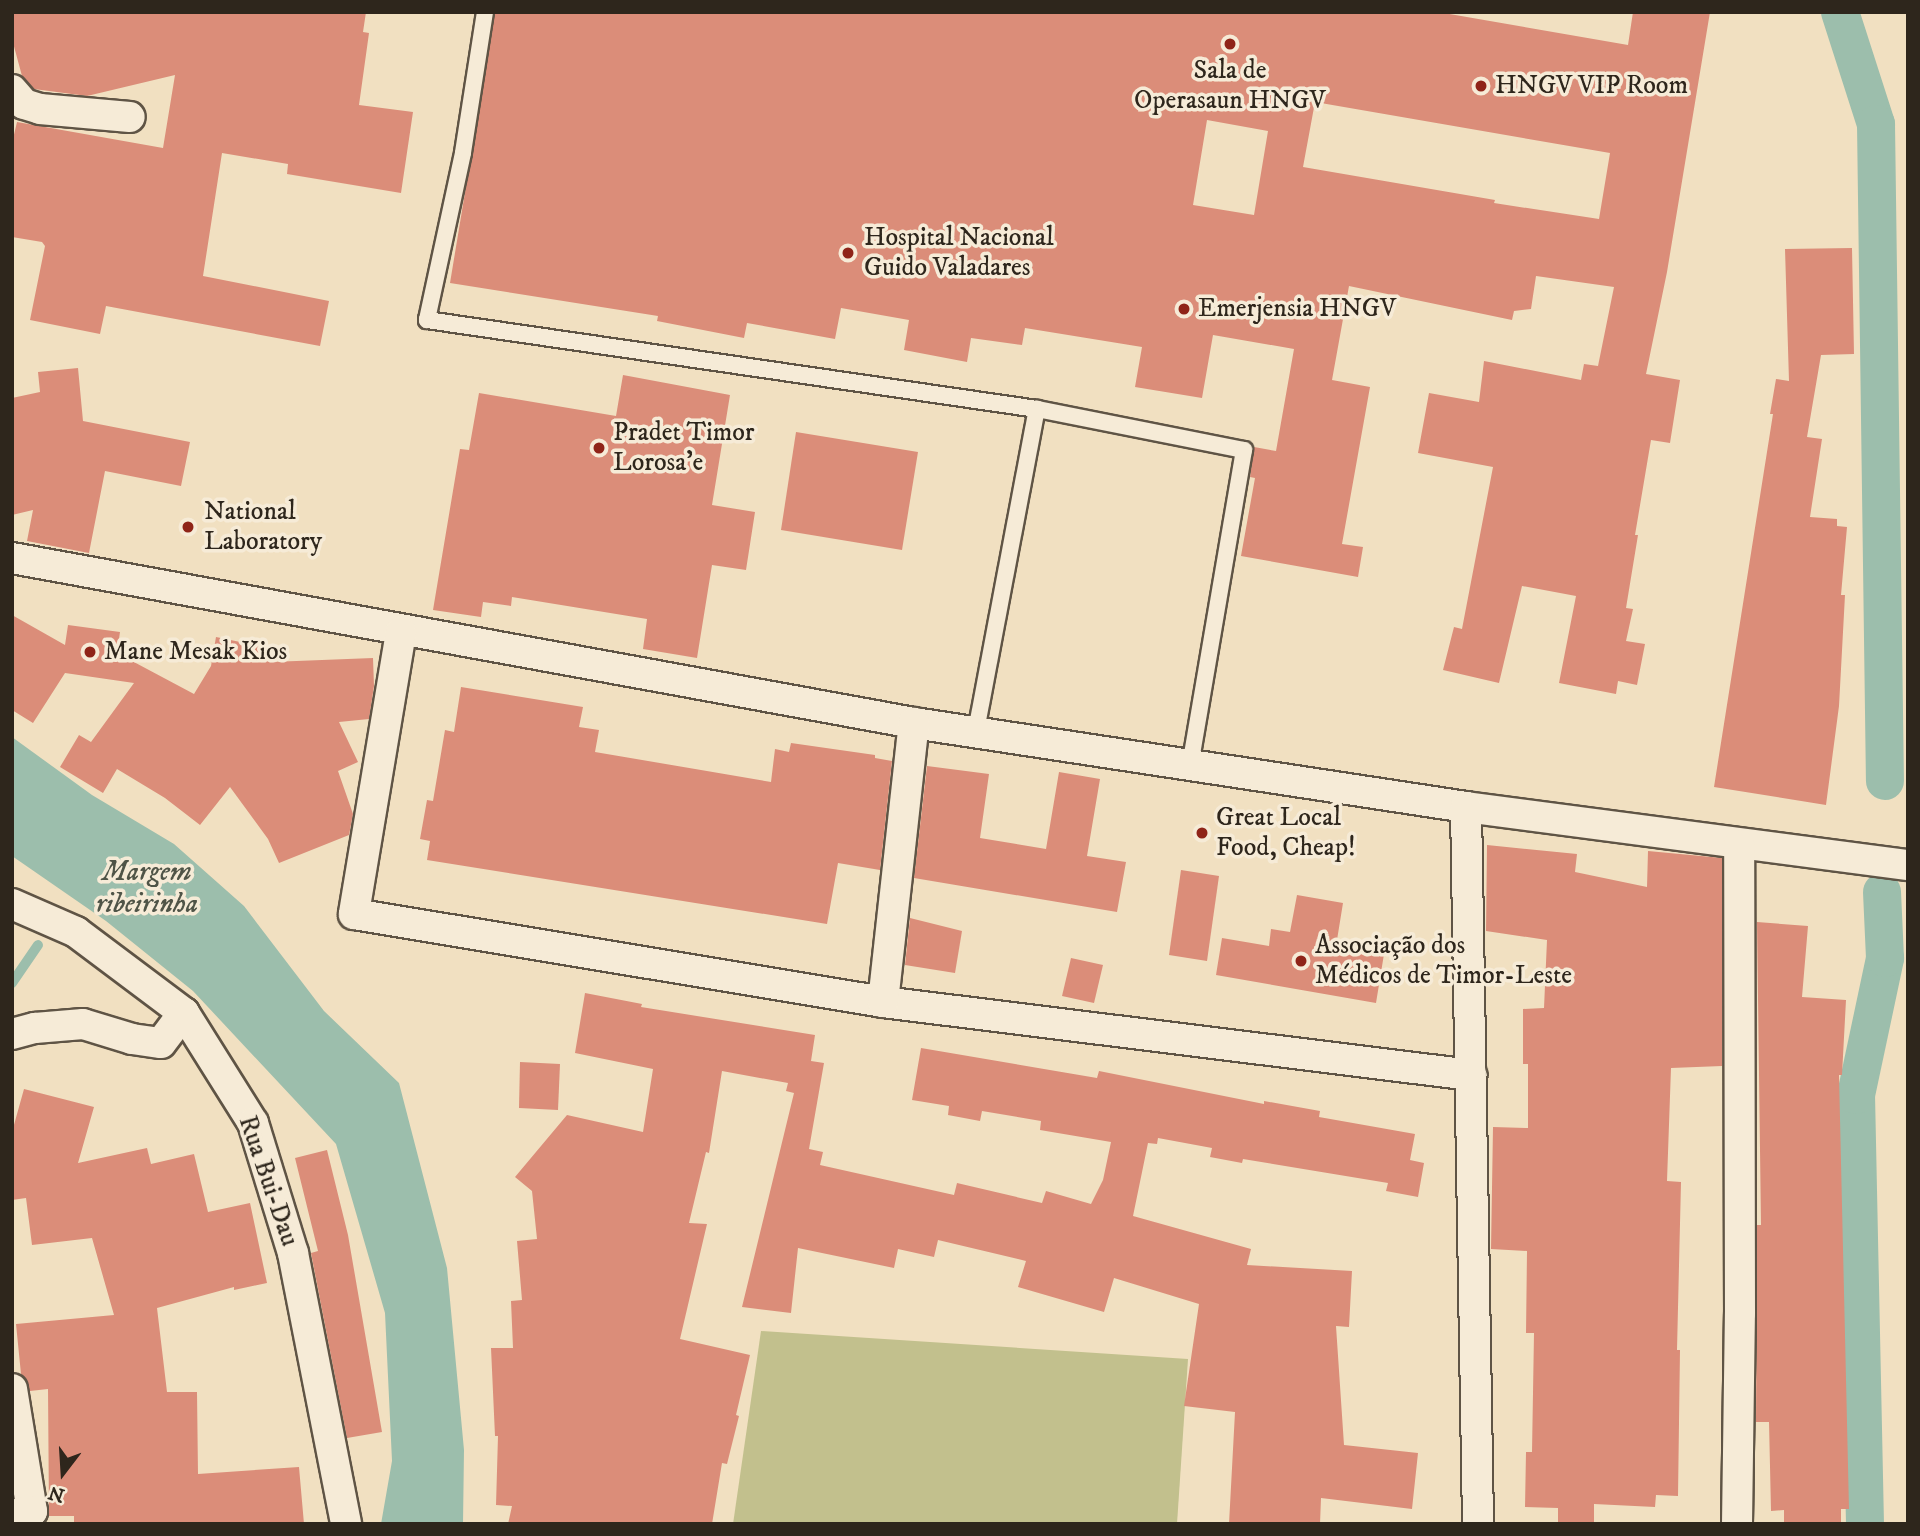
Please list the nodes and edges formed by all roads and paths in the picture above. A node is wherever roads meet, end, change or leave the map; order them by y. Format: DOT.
graph roads {
  1 [pos="485,12"];
  2 [pos="12,90"];
  3 [pos="130,117"];
  4 [pos="1037,409"];
  5 [pos="12,558"];
  6 [pos="401,632"];
  7 [pos="915,723"];
  8 [pos="976,731"];
  9 [pos="1190,766"];
  10 [pos="1466,807"];
  11 [pos="1739,845"];
  12 [pos="1908,865"];
  13 [pos="12,904"];
  14 [pos="883,1002"];
  15 [pos="184,1013"];
  16 [pos="12,1034"];
  17 [pos="1471,1075"];
  18 [pos="12,1390"];
  19 [pos="12,1515"];
  20 [pos="346,1524"];
  21 [pos="1478,1524"];
  22 [pos="1737,1524"];
  1 -- 4 [label="lane"];
  2 -- 3 [label="street"];
  4 -- 8 [label="lane"];
  4 -- 9 [label="lane"];
  5 -- 6 [label="street"];
  6 -- 7 [label="street"];
  6 -- 14 [label="street"];
  7 -- 8 [label="street"];
  7 -- 14 [label="street"];
  8 -- 9 [label="street"];
  9 -- 10 [label="street"];
  10 -- 11 [label="street"];
  10 -- 17 [label="street"];
  11 -- 12 [label="street"];
  11 -- 22 [label="street"];
  13 -- 15 [label="street, Rua Bui-Dau"];
  14 -- 17 [label="street"];
  15 -- 16 [label="street"];
  15 -- 20 [label="street, Rua Bui-Dau"];
  17 -- 21 [label="street"];
  18 -- 19 [label="street"];
}
